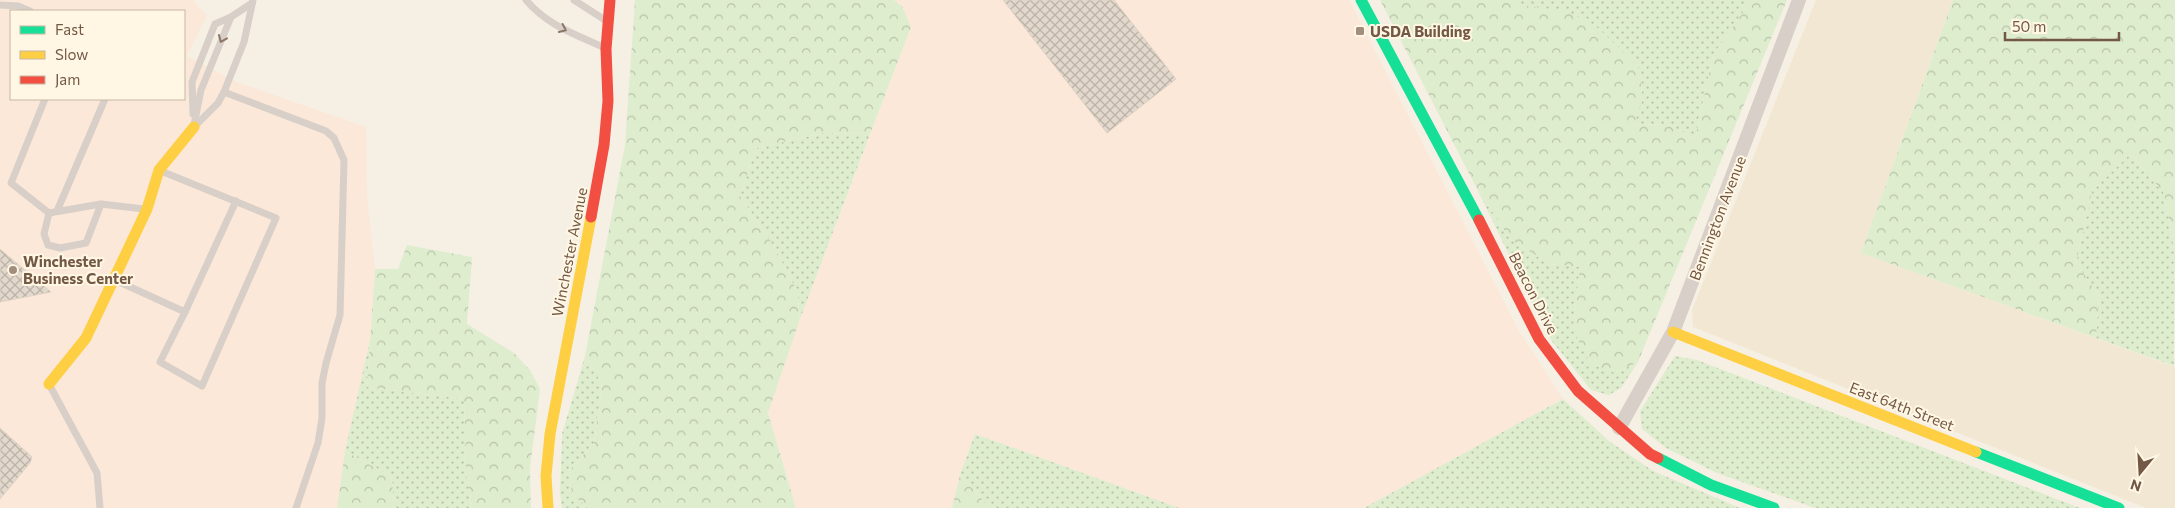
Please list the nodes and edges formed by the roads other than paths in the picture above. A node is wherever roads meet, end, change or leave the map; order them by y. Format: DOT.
graph roads {
  1 [pos="526,0"];
  2 [pos="574,0"];
  3 [pos="610,0"];
  4 [pos="1361,0"];
  5 [pos="1800,0"];
  6 [pos="253,1"];
  7 [pos="0,5"];
  8 [pos="28,10"];
  9 [pos="231,17"];
  10 [pos="608,22"];
  11 [pos="606,49"];
  12 [pos="185,82"];
  13 [pos="192,85"];
  14 [pos="224,92"];
  15 [pos="45,100"];
  16 [pos="105,100"];
  17 [pos="194,126"];
  18 [pos="159,170"];
  19 [pos="236,201"];
  20 [pos="102,204"];
  21 [pos="147,209"];
  22 [pos="53,212"];
  23 [pos="114,280"];
  24 [pos="185,312"];
  25 [pos="1673,332"];
  26 [pos="49,384"];
  27 [pos="1619,428"];
  28 [pos="100,508"];
  29 [pos="296,508"];
  30 [pos="548,508"];
  31 [pos="1774,508"];
  32 [pos="2119,508"];
  1 -- 11 [label="lane, one-way"];
  2 -- 10 [label="lane"];
  3 -- 10 [label="street, Winchester Avenue"];
  4 -- 27 [label="street, Beacon Drive"];
  5 -- 25 [label="street, Bennington Avenue"];
  6 -- 9 [label="lane"];
  6 -- 14 [label="lane"];
  7 -- 8 [label="lane"];
  9 -- 13 [label="lane"];
  9 -- 17 [label="lane, one-way"];
  10 -- 11 [label="street, Winchester Avenue"];
  11 -- 30 [label="street, Winchester Avenue"];
  12 -- 13 [label="lane"];
  13 -- 17 [label="lane"];
  14 -- 17 [label="lane"];
  14 -- 29 [label="lane"];
  15 -- 22 [label="lane"];
  16 -- 22 [label="lane"];
  17 -- 18 [label="street"];
  18 -- 19 [label="lane"];
  18 -- 21 [label="street"];
  19 -- 24 [label="lane"];
  19 -- 24 [label="lane"];
  20 -- 21 [label="lane"];
  20 -- 22 [label="lane"];
  20 -- 22 [label="lane"];
  21 -- 23 [label="street"];
  23 -- 24 [label="lane"];
  23 -- 26 [label="street"];
  25 -- 27 [label="street, Bennington Avenue"];
  25 -- 32 [label="street, East 64th Street"];
  26 -- 28 [label="lane"];
  27 -- 31 [label="street, Beacon Drive"];
}
